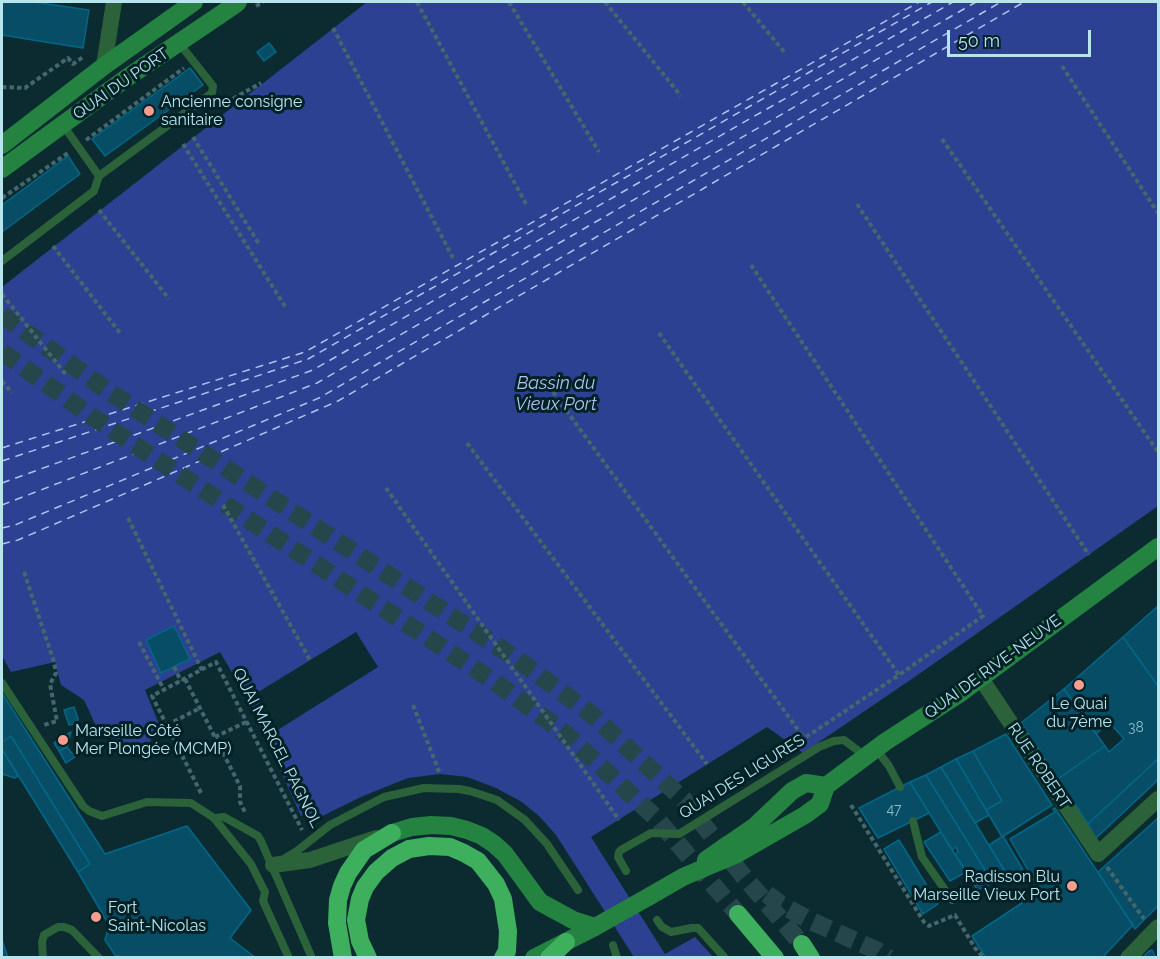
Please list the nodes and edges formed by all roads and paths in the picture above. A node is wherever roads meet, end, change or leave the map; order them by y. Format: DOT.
graph roads {
  1 [pos="114,2"];
  2 [pos="194,2"];
  3 [pos="239,2"];
  4 [pos="417,2"];
  5 [pos="509,2"];
  6 [pos="605,2"];
  7 [pos="743,2"];
  8 [pos="333,28"];
  9 [pos="179,43"];
  10 [pos="90,51"];
  11 [pos="785,53"];
  12 [pos="195,60"];
  13 [pos="104,66"];
  14 [pos="1062,66"];
  15 [pos="2,87"];
  16 [pos="681,96"];
  17 [pos="63,125"];
  18 [pos="193,137"];
  19 [pos="942,139"];
  20 [pos="183,144"];
  21 [pos="2,145"];
  22 [pos="78,146"];
  23 [pos="599,152"];
  24 [pos="2,170"];
  25 [pos="99,176"];
  26 [pos="2,198"];
  27 [pos="526,204"];
  28 [pos="857,204"];
  29 [pos="99,210"];
  30 [pos="1158,213"];
  31 [pos="259,244"];
  32 [pos="53,246"];
  33 [pos="453,258"];
  34 [pos="2,261"];
  35 [pos="751,265"];
  36 [pos="2,294"];
  37 [pos="169,299"];
  38 [pos="286,308"];
  39 [pos="120,333"];
  40 [pos="658,333"];
  41 [pos="67,376"];
  42 [pos="2,381"];
  43 [pos="553,392"];
  44 [pos="12,393"];
  45 [pos="467,443"];
  46 [pos="1158,452"];
  47 [pos="386,488"];
  48 [pos="224,506"];
  49 [pos="128,518"];
  50 [pos="1158,547"];
  51 [pos="1089,555"];
  52 [pos="24,572"];
  53 [pos="139,642"];
  54 [pos="310,660"];
  55 [pos="174,667"];
  56 [pos="202,669"];
  57 [pos="899,675"];
  58 [pos="980,677"];
  59 [pos="183,680"];
  60 [pos="2,683"];
  61 [pos="164,690"];
  62 [pos="413,705"];
  63 [pos="200,708"];
  64 [pos="268,716"];
  65 [pos="258,721"];
  66 [pos="246,722"];
  67 [pos="47,724"];
  68 [pos="167,725"];
  69 [pos="215,737"];
  70 [pos="804,738"];
  71 [pos="799,742"];
  72 [pos="871,753"];
  73 [pos="707,764"];
  74 [pos="440,774"];
  75 [pos="826,786"];
  76 [pos="900,787"];
  77 [pos="1158,799"];
  78 [pos="851,805"];
  79 [pos="214,818"];
  80 [pos="619,820"];
  81 [pos="913,821"];
  82 [pos="392,833"];
  83 [pos="258,836"];
  84 [pos="308,842"];
  85 [pos="1102,859"];
  86 [pos="310,860"];
  87 [pos="273,865"];
  88 [pos="626,871"];
  89 [pos="683,877"];
  90 [pos="344,883"];
  91 [pos="578,890"];
  92 [pos="952,900"];
  93 [pos="738,914"];
  94 [pos="657,920"];
  95 [pos="588,928"];
  96 [pos="1154,930"];
  97 [pos="566,942"];
  98 [pos="613,945"];
  99 [pos="42,957"];
  100 [pos="99,957"];
  101 [pos="290,957"];
  102 [pos="312,957"];
  103 [pos="343,957"];
  104 [pos="368,957"];
  105 [pos="503,957"];
  106 [pos="534,957"];
  107 [pos="549,957"];
  108 [pos="617,957"];
  109 [pos="725,957"];
  110 [pos="775,957"];
  111 [pos="984,957"];
  112 [pos="1128,957"];
  1 -- 13 [label="street"];
  2 -- 13 [label="main road, QUAI DU PORT"];
  3 -- 9 [label="main road, QUAI DU PORT"];
  4 -- 27 [label="path"];
  5 -- 23 [label="path"];
  6 -- 16 [label="path"];
  7 -- 11 [label="path"];
  8 -- 33 [label="path"];
  9 -- 12 [label="lane"];
  9 -- 17 [label="main road, QUAI DU PORT"];
  10 -- 15 [label="path"];
  12 -- 22 [label="path"];
  12 -- 25 [label="lane"];
  13 -- 21 [label="main road, QUAI DU PORT"];
  14 -- 30 [label="path"];
  17 -- 22 [label="lane"];
  17 -- 24 [label="main road, QUAI DU PORT"];
  18 -- 31 [label="path"];
  19 -- 46 [label="path"];
  20 -- 38 [label="path"];
  22 -- 25 [label="lane"];
  22 -- 26 [label="path"];
  25 -- 34 [label="lane"];
  28 -- 51 [label="path"];
  29 -- 37 [label="path"];
  32 -- 39 [label="path"];
  35 -- 57 [label="path"];
  36 -- 41 [label="path"];
  40 -- 57 [label="path"];
  42 -- 44 [label="path"];
  43 -- 70 [label="path"];
  45 -- 73 [label="path"];
  47 -- 80 [label="path"];
  48 -- 54 [label="path"];
  49 -- 56 [label="path"];
  50 -- 58 [label="main road, QUAI DE RIVE-NEUVE"];
  52 -- 67 [label="path"];
  53 -- 61 [label="path"];
  55 -- 59 [label="path"];
  56 -- 59 [label="path"];
  56 -- 66 [label="path, QUAI MARCEL PAGNOL"];
  57 -- 70 [label="path"];
  58 -- 72 [label="main road, QUAI DE RIVE-NEUVE"];
  58 -- 85 [label="street, RUE ROBERT"];
  59 -- 61 [label="path"];
  59 -- 63 [label="path"];
  60 -- 79 [label="lane"];
  61 -- 68 [label="path"];
  62 -- 74 [label="path"];
  63 -- 68 [label="path"];
  63 -- 69 [label="path"];
  64 -- 65 [label="path"];
  66 -- 69 [label="path"];
  66 -- 84 [label="path, QUAI MARCEL PAGNOL"];
  68 -- 79 [label="path"];
  69 -- 83 [label="path"];
  70 -- 71 [label="path"];
  72 -- 75 [label="main road, QUAI DE RIVE-NEUVE"];
  72 -- 76 [label="lane"];
  72 -- 88 [label="lane, QUAI DES LIGURES"];
  75 -- 89 [label="main road, QUAI DE RIVE-NEUVE"];
  75 -- 89 [label="main road, QUAI DE RIVE-NEUVE"];
  77 -- 85 [label="street"];
  78 -- 111 [label="path"];
  79 -- 83 [label="lane"];
  79 -- 101 [label="lane"];
  81 -- 92 [label="lane"];
  82 -- 86 [label="street"];
  82 -- 90 [label="highway"];
  82 -- 95 [label="main road"];
  83 -- 87 [label="lane"];
  84 -- 87 [label="lane"];
  84 -- 91 [label="lane"];
  85 -- 96 [label="path"];
  86 -- 87 [label="street"];
  86 -- 90 [label="street"];
  87 -- 102 [label="lane"];
  89 -- 95 [label="main road, QUAI DE RIVE-NEUVE, bridge"];
  90 -- 103 [label="highway"];
  93 -- 110 [label="highway"];
  94 -- 109 [label="lane"];
  95 -- 97 [label="main road, QUAI DE RIVE-NEUVE"];
  96 -- 112 [label="street"];
  97 -- 106 [label="main road, QUAI DE RIVE-NEUVE"];
  97 -- 107 [label="highway"];
  98 -- 108 [label="lane"];
  99 -- 100 [label="lane"];
  104 -- 105 [label="highway"];
}
